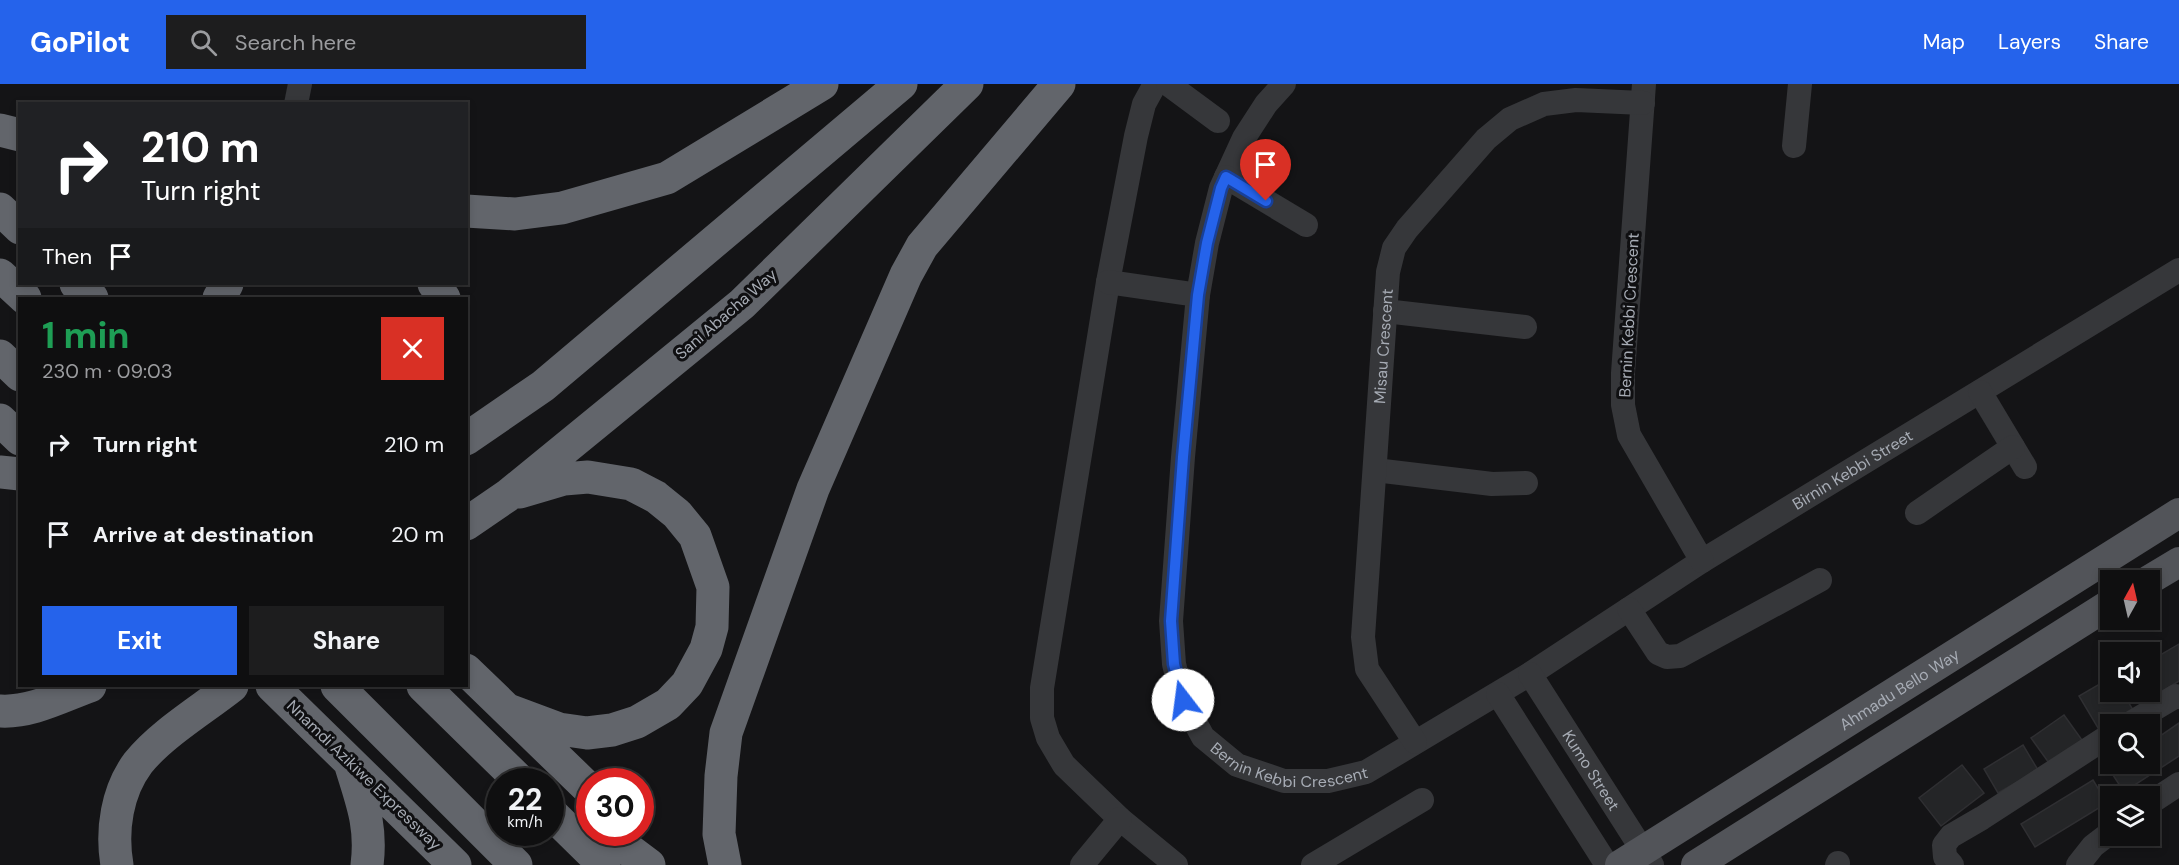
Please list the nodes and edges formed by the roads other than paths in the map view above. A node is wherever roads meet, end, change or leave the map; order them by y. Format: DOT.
graph roads {
  1 [pos="300,84"];
  2 [pos="822,84"];
  3 [pos="901,84"];
  4 [pos="967,84"];
  5 [pos="1059,84"];
  6 [pos="1155,84"];
  7 [pos="1168,84"];
  8 [pos="1284,84"];
  9 [pos="1800,84"];
  10 [pos="1644,93"];
  11 [pos="296,102"];
  12 [pos="1218,121"];
  13 [pos="0,130"];
  14 [pos="18,134"];
  15 [pos="1794,146"];
  16 [pos="1226,177"];
  17 [pos="0,209"];
  18 [pos="468,211"];
  19 [pos="1306,225"];
  20 [pos="18,226"];
  21 [pos="2179,270"];
  22 [pos="0,275"];
  23 [pos="1108,282"];
  24 [pos="77,285"];
  25 [pos="1198,295"];
  26 [pos="24,297"];
  27 [pos="91,297"];
  28 [pos="1385,311"];
  29 [pos="1525,327"];
  30 [pos="0,356"];
  31 [pos="18,373"];
  32 [pos="1980,392"];
  33 [pos="0,420"];
  34 [pos="18,437"];
  35 [pos="468,438"];
  36 [pos="1375,470"];
  37 [pos="0,472"];
  38 [pos="18,474"];
  39 [pos="1526,483"];
  40 [pos="507,496"];
  41 [pos="1917,513"];
  42 [pos="2179,513"];
  43 [pos="468,523"];
  44 [pos="1702,561"];
  45 [pos="2179,562"];
  46 [pos="2160,573"];
  47 [pos="1820,580"];
  48 [pos="1629,609"];
  49 [pos="2100,610"];
  50 [pos="468,672"];
  51 [pos="1530,674"];
  52 [pos="87,687"];
  53 [pos="231,687"];
  54 [pos="273,687"];
  55 [pos="424,687"];
  56 [pos="345,694"];
  57 [pos="1498,694"];
  58 [pos="2179,697"];
  59 [pos="508,710"];
  60 [pos="0,711"];
  61 [pos="2146,714"];
  62 [pos="474,735"];
  63 [pos="2100,741"];
  64 [pos="1415,742"];
  65 [pos="349,761"];
  66 [pos="506,768"];
  67 [pos="518,768"];
  68 [pos="576,776"];
  69 [pos="2179,784"];
  70 [pos="2160,796"];
  71 [pos="1422,800"];
  72 [pos="1120,819"];
  73 [pos="564,826"];
  74 [pos="2100,840"];
  75 [pos="624,846"];
  76 [pos="647,846"];
  77 [pos="1638,860"];
  78 [pos="117,865"];
  79 [pos="367,865"];
  80 [pos="455,865"];
  81 [pos="465,865"];
  82 [pos="516,865"];
  83 [pos="604,865"];
  84 [pos="649,865"];
  85 [pos="666,865"];
  86 [pos="725,865"];
  87 [pos="1082,865"];
  88 [pos="1176,865"];
  89 [pos="1313,865"];
  90 [pos="1607,865"];
  91 [pos="1696,865"];
  92 [pos="1952,865"];
  93 [pos="2078,865"];
  1 -- 11 [label="street"];
  2 -- 18 [label="highway"];
  3 -- 35 [label="highway"];
  4 -- 40 [label="highway, Sani Abacha Way"];
  5 -- 86 [label="highway"];
  6 -- 23 [label="street"];
  7 -- 12 [label="street"];
  8 -- 16 [label="street, Bernin Kebbi Crescent"];
  9 -- 15 [label="street"];
  10 -- 28 [label="street, Misau Crescent"];
  10 -- 44 [label="street, Bernin Kebbi Crescent"];
  13 -- 14 [label="highway"];
  16 -- 19 [label="street"];
  16 -- 25 [label="street, Bernin Kebbi Crescent"];
  17 -- 20 [label="highway"];
  21 -- 32 [label="street, Birnin Kebbi Street"];
  22 -- 26 [label="highway"];
  23 -- 25 [label="street"];
  23 -- 72 [label="street"];
  24 -- 27 [label="highway"];
  25 -- 64 [label="street, Bernin Kebbi Crescent"];
  28 -- 29 [label="street"];
  28 -- 36 [label="street, Misau Crescent"];
  30 -- 31 [label="highway"];
  32 -- 41 [label="street"];
  32 -- 44 [label="street, Birnin Kebbi Street"];
  33 -- 34 [label="highway"];
  36 -- 39 [label="street"];
  36 -- 64 [label="street, Misau Crescent"];
  37 -- 38 [label="highway"];
  40 -- 43 [label="highway, Sani Abacha Way"];
  40 -- 59 [label="highway"];
  42 -- 77 [label="main road, Ahmadu Bello Way"];
  44 -- 48 [label="street, Birnin Kebbi Street"];
  45 -- 46 [label="main road"];
  47 -- 48 [label="street"];
  48 -- 51 [label="street, Birnin Kebbi Street"];
  49 -- 91 [label="main road"];
  50 -- 59 [label="highway"];
  51 -- 57 [label="street, Bernin Kebbi Crescent"];
  51 -- 77 [label="street, Kumo Street"];
  52 -- 60 [label="highway"];
  53 -- 78 [label="highway"];
  54 -- 65 [label="highway, Nnamdi Azikiwe Expressway"];
  55 -- 62 [label="highway"];
  56 -- 81 [label="highway"];
  56 -- 82 [label="highway"];
  57 -- 64 [label="street, Bernin Kebbi Crescent"];
  57 -- 90 [label="street"];
  58 -- 61 [label="street"];
  59 -- 68 [label="highway"];
  62 -- 66 [label="highway"];
  62 -- 67 [label="highway"];
  63 -- 92 [label="street"];
  65 -- 79 [label="highway"];
  65 -- 80 [label="highway, Nnamdi Azikiwe Expressway"];
  69 -- 70 [label="street"];
  71 -- 89 [label="street"];
  72 -- 87 [label="street"];
  72 -- 88 [label="street"];
  73 -- 83 [label="highway"];
  74 -- 93 [label="street"];
  75 -- 84 [label="highway"];
  76 -- 85 [label="highway"];
}
